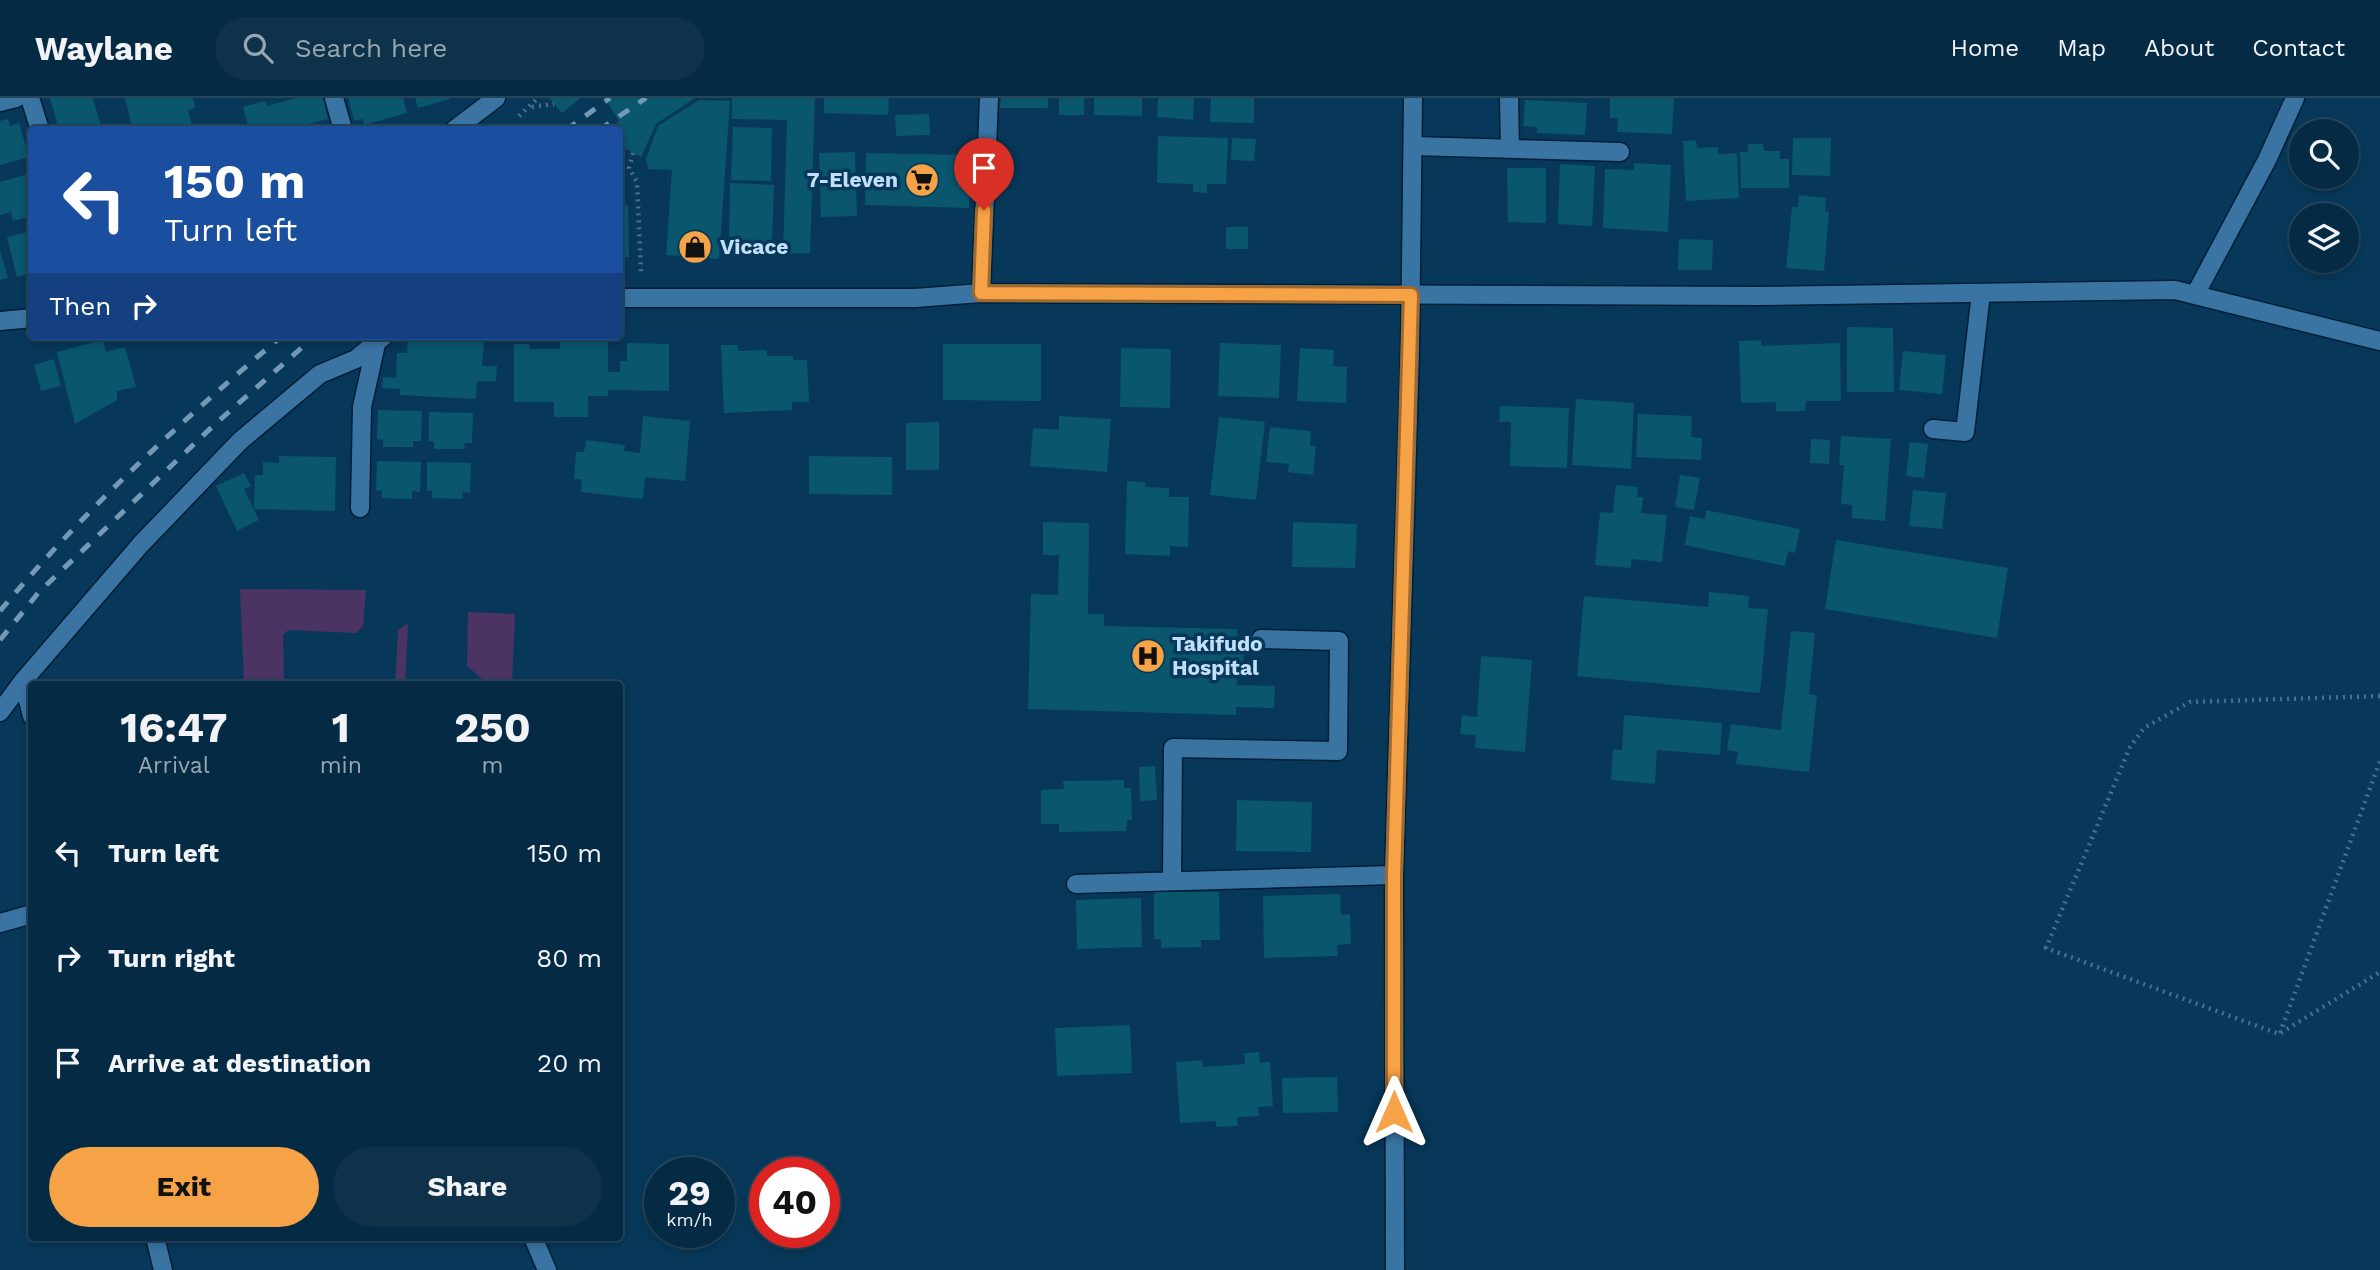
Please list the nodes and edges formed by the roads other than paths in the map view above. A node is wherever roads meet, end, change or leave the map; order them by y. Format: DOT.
graph roads {
  1 [pos="16,98"];
  2 [pos="30,98"];
  3 [pos="334,98"];
  4 [pos="496,98"];
  5 [pos="989,98"];
  6 [pos="1413,98"];
  7 [pos="1510,98"];
  8 [pos="2295,98"];
  9 [pos="0,102"];
  10 [pos="39,126"];
  11 [pos="342,126"];
  12 [pos="459,126"];
  13 [pos="1413,146"];
  14 [pos="1510,148"];
  15 [pos="1620,152"];
  16 [pos="981,293"];
  17 [pos="1981,293"];
  18 [pos="2196,293"];
  19 [pos="1411,295"];
  20 [pos="623,298"];
  21 [pos="28,318"];
  22 [pos="0,321"];
  23 [pos="380,340"];
  24 [pos="2380,341"];
  25 [pos="1933,429"];
  26 [pos="360,508"];
  27 [pos="1261,639"];
  28 [pos="23,681"];
  29 [pos="28,700"];
  30 [pos="0,712"];
  31 [pos="1394,876"];
  32 [pos="1172,881"];
  33 [pos="1076,884"];
  34 [pos="28,915"];
  35 [pos="0,923"];
  36 [pos="156,1241"];
  37 [pos="535,1241"];
  38 [pos="163,1270"];
  39 [pos="547,1270"];
  40 [pos="1395,1270"];
  1 -- 9 [label="street"];
  2 -- 10 [label="street"];
  3 -- 11 [label="street"];
  4 -- 12 [label="street"];
  5 -- 16 [label="street"];
  6 -- 13 [label="street"];
  7 -- 14 [label="street"];
  8 -- 18 [label="street"];
  13 -- 14 [label="street"];
  13 -- 19 [label="street"];
  14 -- 15 [label="street"];
  16 -- 19 [label="street"];
  16 -- 20 [label="street"];
  17 -- 18 [label="street"];
  17 -- 19 [label="street"];
  17 -- 25 [label="street"];
  18 -- 24 [label="street"];
  19 -- 31 [label="street"];
  21 -- 22 [label="street"];
  23 -- 26 [label="street"];
  23 -- 28 [label="street"];
  27 -- 32 [label="street"];
  28 -- 29 [label="street"];
  28 -- 30 [label="street"];
  31 -- 32 [label="street"];
  31 -- 40 [label="street"];
  32 -- 33 [label="street"];
  34 -- 35 [label="street"];
  36 -- 38 [label="street"];
  37 -- 39 [label="street"];
}
